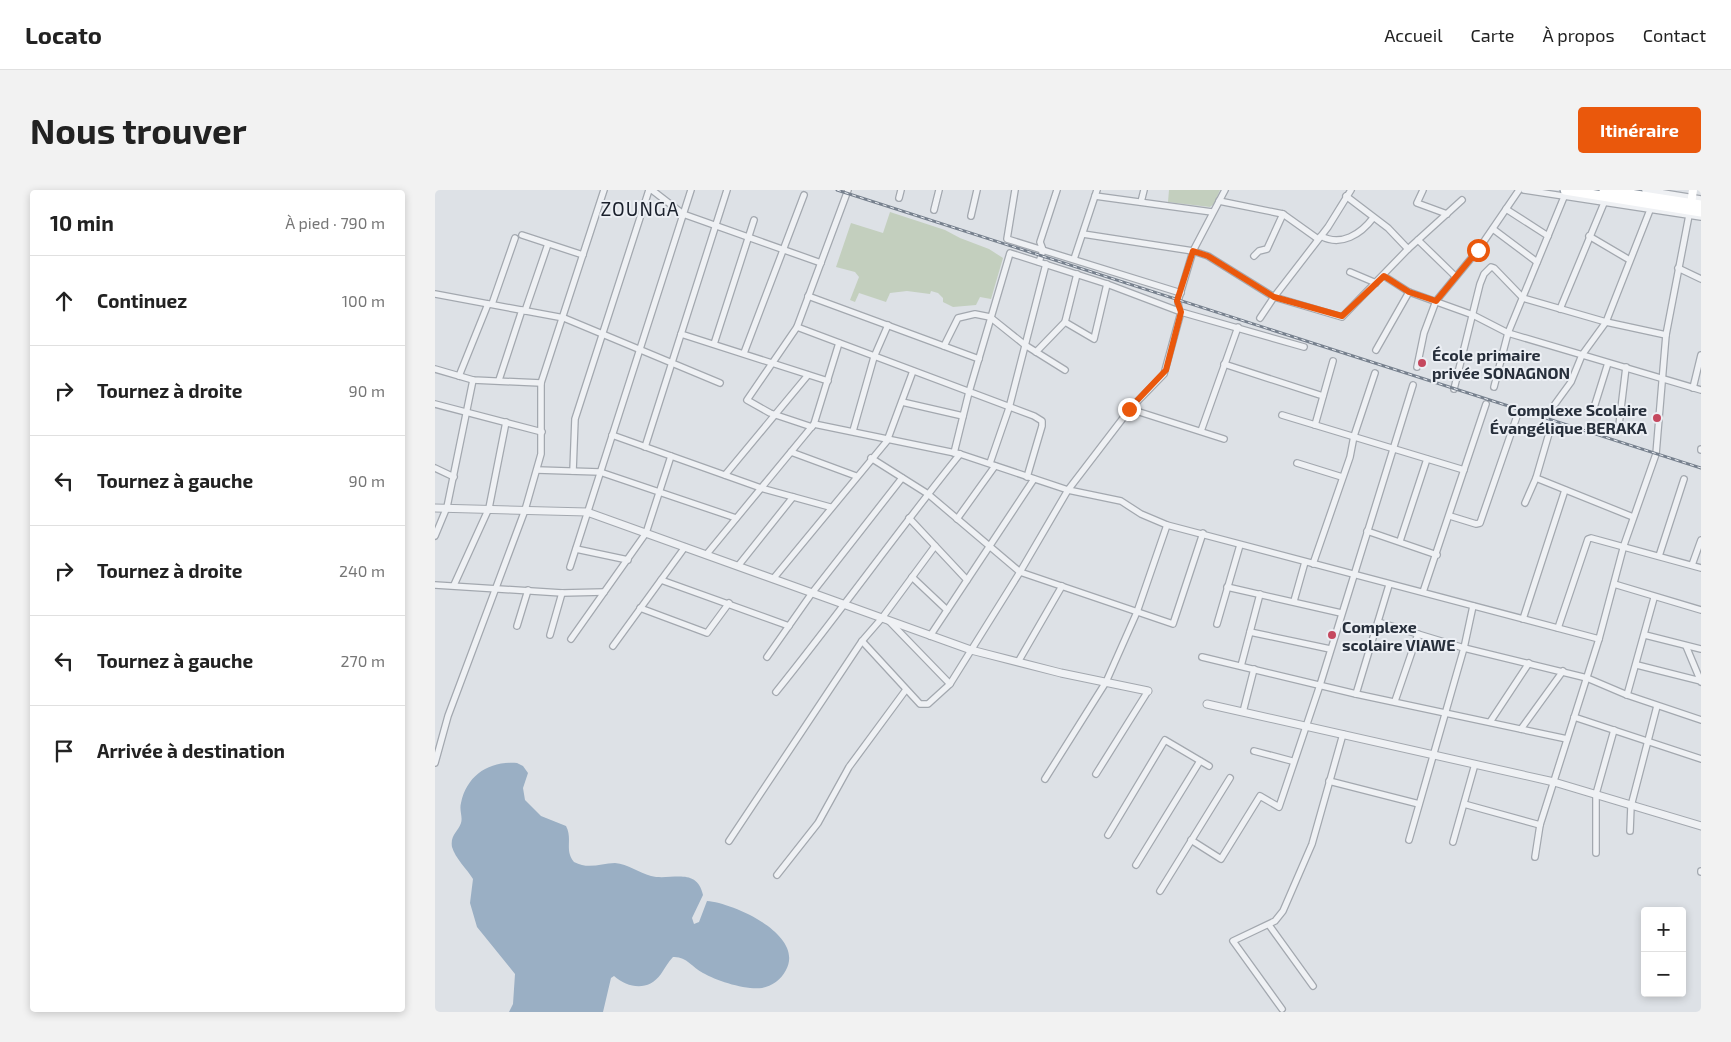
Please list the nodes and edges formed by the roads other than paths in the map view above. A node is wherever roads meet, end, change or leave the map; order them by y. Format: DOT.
graph roads {
  1 [pos="604,190"];
  2 [pos="651,190"];
  3 [pos="691,190"];
  4 [pos="727,190"];
  5 [pos="848,190"];
  6 [pos="901,190"];
  7 [pos="939,190"];
  8 [pos="977,190"];
  9 [pos="1057,190"];
  10 [pos="1144,190"];
  11 [pos="1225,190"];
  12 [pos="1351,190"];
  13 [pos="1423,190"];
  14 [pos="1519,190"];
  15 [pos="1524,190"];
  16 [pos="1604,190"];
  17 [pos="1645,190"];
  18 [pos="1013,191"];
  19 [pos="1661,191"];
  20 [pos="1096,193"];
  21 [pos="1564,194"];
  22 [pos="804,195"];
  23 [pos="1347,196"];
  24 [pos="899,198"];
  25 [pos="1701,199"];
  26 [pos="1462,200"];
  27 [pos="1219,201"];
  28 [pos="1141,202"];
  29 [pos="1604,203"];
  30 [pos="1691,203"];
  31 [pos="1701,205"];
  32 [pos="934,210"];
  33 [pos="1506,210"];
  34 [pos="1650,210"];
  35 [pos="1211,212"];
  36 [pos="1701,212"];
  37 [pos="683,214"];
  38 [pos="1283,214"];
  39 [pos="1447,214"];
  40 [pos="971,216"];
  41 [pos="1701,217"];
  42 [pos="1373,218"];
  43 [pos="754,220"];
  44 [pos="716,225"];
  45 [pos="1493,229"];
  46 [pos="1083,234"];
  47 [pos="522,235"];
  48 [pos="1548,236"];
  49 [pos="1589,236"];
  50 [pos="748,237"];
  51 [pos="515,238"];
  52 [pos="1318,239"];
  53 [pos="1418,240"];
  54 [pos="548,244"];
  55 [pos="1408,249"];
  56 [pos="783,250"];
  57 [pos="1043,250"];
  58 [pos="1193,251"];
  59 [pos="583,256"];
  60 [pos="1254,256"];
  61 [pos="1074,259"];
  62 [pos="1628,260"];
  63 [pos="1039,262"];
  64 [pos="1537,262"];
  65 [pos="821,263"];
  66 [pos="1046,264"];
  67 [pos="1678,268"];
  68 [pos="1350,272"];
  69 [pos="1077,274"];
  70 [pos="1384,276"];
  71 [pos="1455,276"];
  72 [pos="1701,279"];
  73 [pos="1376,283"];
  74 [pos="1107,284"];
  75 [pos="1409,292"];
  76 [pos="1181,293"];
  77 [pos="435,294"];
  78 [pos="808,296"];
  79 [pos="1274,297"];
  80 [pos="1523,298"];
  81 [pos="1436,301"];
  82 [pos="490,304"];
  83 [pos="1560,309"];
  84 [pos="524,310"];
  85 [pos="1180,311"];
  86 [pos="1473,315"];
  87 [pos="990,317"];
  88 [pos="564,318"];
  89 [pos="1260,318"];
  90 [pos="1065,322"];
  91 [pos="1606,322"];
  92 [pos="888,325"];
  93 [pos="797,326"];
  94 [pos="1238,327"];
  95 [pos="602,332"];
  96 [pos="1508,333"];
  97 [pos="681,334"];
  98 [pos="1666,335"];
  99 [pos="839,343"];
  100 [pos="714,344"];
  101 [pos="1025,345"];
  102 [pos="944,346"];
  103 [pos="1304,347"];
  104 [pos="640,348"];
  105 [pos="1376,350"];
  106 [pos="1036,352"];
  107 [pos="744,353"];
  108 [pos="1582,354"];
  109 [pos="1701,355"];
  110 [pos="874,358"];
  111 [pos="979,359"];
  112 [pos="1333,361"];
  113 [pos="672,362"];
  114 [pos="774,363"];
  115 [pos="1608,363"];
  116 [pos="1224,364"];
  117 [pos="1417,367"];
  118 [pos="1626,367"];
  119 [pos="435,369"];
  120 [pos="1065,370"];
  121 [pos="913,371"];
  122 [pos="1375,373"];
  123 [pos="808,375"];
  124 [pos="459,376"];
  125 [pos="1661,378"];
  126 [pos="473,380"];
  127 [pos="499,380"];
  128 [pos="828,381"];
  129 [pos="720,383"];
  130 [pos="541,384"];
  131 [pos="1413,385"];
  132 [pos="1494,387"];
  133 [pos="1693,388"];
  134 [pos="1454,389"];
  135 [pos="1701,390"];
  136 [pos="969,392"];
  137 [pos="1323,396"];
  138 [pos="902,402"];
  139 [pos="435,404"];
  140 [pos="1486,404"];
  141 [pos="1555,404"];
  142 [pos="1009,408"];
  143 [pos="1129,409"];
  144 [pos="467,412"];
  145 [pos="775,414"];
  146 [pos="1592,414"];
  147 [pos="1282,415"];
  148 [pos="963,416"];
  149 [pos="1517,416"];
  150 [pos="506,422"];
  151 [pos="813,425"];
  152 [pos="1315,425"];
  153 [pos="1619,425"];
  154 [pos="1550,430"];
  155 [pos="1201,431"];
  156 [pos="542,432"];
  157 [pos="853,432"];
  158 [pos="612,435"];
  159 [pos="1354,436"];
  160 [pos="1224,439"];
  161 [pos="887,441"];
  162 [pos="645,447"];
  163 [pos="1391,449"];
  164 [pos="791,452"];
  165 [pos="957,454"];
  166 [pos="671,456"];
  167 [pos="871,458"];
  168 [pos="1427,459"];
  169 [pos="1297,463"];
  170 [pos="993,464"];
  171 [pos="435,468"];
  172 [pos="537,470"];
  173 [pos="1464,470"];
  174 [pos="573,471"];
  175 [pos="600,472"];
  176 [pos="725,475"];
  177 [pos="856,476"];
  178 [pos="454,477"];
  179 [pos="1027,477"];
  180 [pos="1342,477"];
  181 [pos="902,478"];
  182 [pos="1536,478"];
  183 [pos="1034,479"];
  184 [pos="1684,479"];
  185 [pos="761,488"];
  186 [pos="1068,490"];
  187 [pos="1565,490"];
  188 [pos="660,491"];
  189 [pos="928,494"];
  190 [pos="793,497"];
  191 [pos="1525,503"];
  192 [pos="447,507"];
  193 [pos="831,507"];
  194 [pos="435,508"];
  195 [pos="489,508"];
  196 [pos="525,510"];
  197 [pos="587,512"];
  198 [pos="1450,516"];
  199 [pos="736,518"];
  200 [pos="909,518"];
  201 [pos="1633,518"];
  202 [pos="957,519"];
  203 [pos="1167,524"];
  204 [pos="1367,531"];
  205 [pos="646,533"];
  206 [pos="1203,533"];
  207 [pos="435,536"];
  208 [pos="1701,540"];
  209 [pos="1400,541"];
  210 [pos="1240,545"];
  211 [pos="1624,545"];
  212 [pos="935,546"];
  213 [pos="989,546"];
  214 [pos="685,547"];
  215 [pos="576,549"];
  216 [pos="706,555"];
  217 [pos="1437,555"];
  218 [pos="1659,556"];
  219 [pos="628,560"];
  220 [pos="1305,562"];
  221 [pos="1313,564"];
  222 [pos="1692,565"];
  223 [pos="737,566"];
  224 [pos="570,567"];
  225 [pos="1701,568"];
  226 [pos="1020,572"];
  227 [pos="1353,574"];
  228 [pos="913,576"];
  229 [pos="773,579"];
  230 [pos="661,580"];
  231 [pos="967,580"];
  232 [pos="1614,584"];
  233 [pos="435,585"];
  234 [pos="454,585"];
  235 [pos="1389,585"];
  236 [pos="1062,586"];
  237 [pos="497,587"];
  238 [pos="1227,587"];
  239 [pos="528,590"];
  240 [pos="605,592"];
  241 [pos="1423,592"];
  242 [pos="562,593"];
  243 [pos="812,593"];
  244 [pos="1260,594"];
  245 [pos="1654,598"];
  246 [pos="1293,602"];
  247 [pos="729,603"];
  248 [pos="845,605"];
  249 [pos="1473,606"];
  250 [pos="640,608"];
  251 [pos="947,610"];
  252 [pos="1701,610"];
  253 [pos="1137,612"];
  254 [pos="1341,613"];
  255 [pos="885,619"];
  256 [pos="1523,619"];
  257 [pos="1378,622"];
  258 [pos="1217,624"];
  259 [pos="517,626"];
  260 [pos="789,626"];
  261 [pos="1557,628"];
  262 [pos="1250,632"];
  263 [pos="1418,634"];
  264 [pos="550,635"];
  265 [pos="1645,635"];
  266 [pos="931,636"];
  267 [pos="571,639"];
  268 [pos="1599,639"];
  269 [pos="861,641"];
  270 [pos="613,646"];
  271 [pos="1686,646"];
  272 [pos="1464,648"];
  273 [pos="1330,649"];
  274 [pos="1701,649"];
  275 [pos="971,650"];
  276 [pos="767,657"];
  277 [pos="1202,657"];
  278 [pos="1018,662"];
  279 [pos="1529,663"];
  280 [pos="1637,665"];
  281 [pos="1241,666"];
  282 [pos="1255,669"];
  283 [pos="1563,671"];
  284 [pos="1587,678"];
  285 [pos="1701,681"];
  286 [pos="1106,682"];
  287 [pos="949,684"];
  288 [pos="1320,685"];
  289 [pos="1148,690"];
  290 [pos="905,691"];
  291 [pos="776,692"];
  292 [pos="1356,694"];
  293 [pos="1627,695"];
  294 [pos="1395,701"];
  295 [pos="1207,704"];
  296 [pos="1657,706"];
  297 [pos="1243,712"];
  298 [pos="1445,714"];
  299 [pos="1574,717"];
  300 [pos="1701,720"];
  301 [pos="1490,722"];
  302 [pos="1304,726"];
  303 [pos="1521,729"];
  304 [pos="1614,730"];
  305 [pos="1343,734"];
  306 [pos="1567,739"];
  307 [pos="1647,742"];
  308 [pos="1254,751"];
  309 [pos="1432,754"];
  310 [pos="1701,759"];
  311 [pos="1200,761"];
  312 [pos="1292,761"];
  313 [pos="435,763"];
  314 [pos="1475,764"];
  315 [pos="1209,766"];
  316 [pos="1096,774"];
  317 [pos="1230,778"];
  318 [pos="1045,780"];
  319 [pos="1329,781"];
  320 [pos="1554,782"];
  321 [pos="1596,794"];
  322 [pos="1419,804"];
  323 [pos="1464,804"];
  324 [pos="1631,806"];
  325 [pos="1540,825"];
  326 [pos="1701,826"];
  327 [pos="1630,831"];
  328 [pos="1108,835"];
  329 [pos="1191,840"];
  330 [pos="1409,840"];
  331 [pos="729,841"];
  332 [pos="1453,842"];
  333 [pos="1596,853"];
  334 [pos="1535,857"];
  335 [pos="1136,865"];
  336 [pos="777,875"];
  337 [pos="1160,891"];
  338 [pos="1269,925"];
  339 [pos="1313,986"];
  340 [pos="1282,1009"];
  1 -- 59 [label="street"];
  2 -- 37 [label="street"];
  2 -- 95 [label="street"];
  3 -- 37 [label="street"];
  4 -- 44 [label="street"];
  5 -- 65 [label="street"];
  6 -- 24 [label="street"];
  7 -- 32 [label="street"];
  8 -- 40 [label="street"];
  9 -- 57 [label="street"];
  10 -- 28 [label="street"];
  11 -- 27 [label="street"];
  12 -- 23 [label="street"];
  13 -- 39 [label="street"];
  14 -- 33 [label="street"];
  15 -- 21 [label="street"];
  16 -- 30 [label="highway"];
  17 -- 19 [label="street"];
  18 -- 57 [label="street"];
  19 -- 30 [label="street"];
  20 -- 28 [label="street"];
  20 -- 46 [label="street"];
  21 -- 29 [label="street"];
  21 -- 30 [label="highway"];
  21 -- 48 [label="street"];
  22 -- 56 [label="street"];
  23 -- 42 [label="street"];
  23 -- 52 [label="street"];
  25 -- 30 [label="street"];
  26 -- 39 [label="street"];
  27 -- 35 [label="street"];
  27 -- 38 [label="street"];
  28 -- 35 [label="street"];
  29 -- 34 [label="street"];
  29 -- 49 [label="street"];
  30 -- 31 [label="highway"];
  30 -- 34 [label="street"];
  30 -- 36 [label="highway"];
  30 -- 41 [label="street"];
  30 -- 67 [label="street"];
  33 -- 45 [label="street"];
  33 -- 48 [label="street"];
  34 -- 62 [label="street"];
  35 -- 58 [label="street"];
  37 -- 44 [label="street"];
  37 -- 104 [label="street"];
  38 -- 52 [label="street"];
  38 -- 60 [label="street"];
  39 -- 53 [label="street"];
  42 -- 52 [label="street"];
  42 -- 55 [label="street"];
  43 -- 50 [label="street"];
  44 -- 50 [label="street"];
  44 -- 97 [label="street"];
  45 -- 64 [label="street"];
  45 -- 71 [label="street"];
  46 -- 58 [label="street"];
  46 -- 61 [label="street"];
  47 -- 54 [label="street"];
  48 -- 64 [label="street"];
  49 -- 62 [label="street"];
  49 -- 83 [label="street"];
  50 -- 56 [label="street"];
  50 -- 100 [label="street"];
  51 -- 82 [label="street"];
  52 -- 79 [label="street"];
  53 -- 55 [label="street"];
  53 -- 71 [label="street"];
  54 -- 59 [label="street"];
  54 -- 84 [label="street"];
  55 -- 70 [label="street"];
  56 -- 65 [label="street"];
  56 -- 107 [label="street"];
  57 -- 61 [label="street"];
  57 -- 63 [label="street"];
  58 -- 76 [label="street"];
  58 -- 79 [label="street"];
  59 -- 88 [label="street"];
  61 -- 76 [label="street"];
  62 -- 91 [label="street"];
  63 -- 66 [label="street"];
  63 -- 87 [label="street"];
  64 -- 80 [label="street"];
  65 -- 78 [label="street"];
  66 -- 69 [label="street"];
  66 -- 101 [label="street"];
  67 -- 72 [label="street"];
  67 -- 98 [label="street"];
  68 -- 73 [label="street"];
  69 -- 74 [label="street"];
  69 -- 90 [label="street"];
  70 -- 73 [label="street"];
  70 -- 75 [label="street"];
  71 -- 81 [label="street"];
  73 -- 79 [label="street"];
  74 -- 85 [label="street"];
  74 -- 90 [label="street"];
  75 -- 81 [label="street"];
  75 -- 105 [label="street"];
  76 -- 85 [label="street"];
  77 -- 82 [label="street"];
  78 -- 92 [label="street"];
  78 -- 93 [label="street"];
  79 -- 89 [label="street"];
  80 -- 83 [label="street"];
  80 -- 86 [label="street"];
  80 -- 96 [label="street"];
  81 -- 86 [label="street"];
  81 -- 117 [label="street"];
  82 -- 84 [label="street"];
  82 -- 124 [label="street"];
  83 -- 91 [label="street"];
  84 -- 88 [label="street"];
  84 -- 127 [label="street"];
  85 -- 94 [label="street"];
  85 -- 143 [label="street"];
  86 -- 96 [label="street"];
  86 -- 134 [label="street"];
  87 -- 101 [label="street"];
  87 -- 102 [label="street"];
  87 -- 111 [label="street"];
  88 -- 95 [label="street"];
  88 -- 130 [label="street"];
  90 -- 106 [label="street"];
  91 -- 98 [label="street"];
  91 -- 108 [label="street"];
  92 -- 102 [label="street"];
  92 -- 110 [label="street"];
  93 -- 99 [label="street"];
  93 -- 114 [label="street"];
  94 -- 103 [label="street"];
  94 -- 116 [label="street"];
  95 -- 104 [label="street"];
  95 -- 174 [label="street"];
  96 -- 108 [label="street"];
  96 -- 132 [label="street"];
  97 -- 100 [label="street"];
  97 -- 113 [label="street"];
  98 -- 125 [label="street"];
  99 -- 110 [label="street"];
  99 -- 128 [label="street"];
  100 -- 107 [label="street"];
  101 -- 106 [label="street"];
  101 -- 142 [label="street"];
  102 -- 111 [label="street"];
  104 -- 113 [label="street"];
  104 -- 158 [label="street"];
  106 -- 120 [label="street"];
  107 -- 114 [label="street"];
  108 -- 115 [label="street"];
  108 -- 141 [label="street"];
  109 -- 133 [label="street"];
  110 -- 121 [label="street"];
  110 -- 157 [label="street"];
  111 -- 136 [label="street"];
  112 -- 137 [label="street"];
  113 -- 129 [label="street"];
  113 -- 162 [label="street"];
  114 -- 123 [label="street"];
  114 -- 145 [label="street"];
  115 -- 118 [label="street"];
  115 -- 146 [label="street"];
  116 -- 137 [label="street"];
  116 -- 155 [label="street"];
  118 -- 125 [label="street"];
  118 -- 153 [label="street"];
  119 -- 124 [label="street"];
  121 -- 136 [label="street"];
  121 -- 138 [label="street"];
  122 -- 159 [label="street"];
  123 -- 128 [label="street"];
  123 -- 145 [label="street"];
  124 -- 126 [label="street"];
  125 -- 133 [label="street"];
  125 -- 201 [label="street"];
  126 -- 127 [label="street"];
  126 -- 144 [label="street"];
  127 -- 130 [label="street"];
  128 -- 151 [label="street"];
  130 -- 156 [label="street"];
  131 -- 163 [label="street"];
  133 -- 135 [label="street"];
  136 -- 142 [label="street"];
  136 -- 148 [label="street"];
  137 -- 152 [label="street"];
  138 -- 148 [label="street"];
  138 -- 161 [label="street"];
  139 -- 144 [label="street"];
  140 -- 173 [label="street"];
  142 -- 170 [label="street"];
  142 -- 179 [label="street"];
  143 -- 155 [label="street"];
  143 -- 186 [label="street"];
  144 -- 150 [label="street"];
  144 -- 178 [label="street"];
  145 -- 151 [label="street"];
  145 -- 176 [label="street"];
  147 -- 152 [label="street"];
  148 -- 165 [label="street"];
  149 -- 198 [label="street"];
  150 -- 156 [label="street"];
  150 -- 195 [label="street"];
  151 -- 157 [label="street"];
  151 -- 164 [label="street"];
  152 -- 159 [label="street"];
  154 -- 182 [label="street"];
  155 -- 160 [label="street"];
  156 -- 172 [label="street"];
  157 -- 161 [label="street"];
  158 -- 162 [label="street"];
  158 -- 175 [label="street"];
  159 -- 163 [label="street"];
  159 -- 180 [label="street"];
  161 -- 165 [label="street"];
  161 -- 167 [label="street"];
  162 -- 166 [label="street"];
  163 -- 168 [label="street"];
  163 -- 204 [label="street"];
  164 -- 177 [label="street"];
  164 -- 185 [label="street"];
  165 -- 170 [label="street"];
  165 -- 189 [label="street"];
  166 -- 176 [label="street"];
  166 -- 188 [label="street"];
  167 -- 177 [label="street"];
  167 -- 181 [label="street"];
  168 -- 173 [label="street"];
  168 -- 209 [label="street"];
  169 -- 180 [label="street"];
  170 -- 179 [label="street"];
  170 -- 202 [label="street"];
  171 -- 178 [label="street"];
  172 -- 174 [label="street"];
  172 -- 196 [label="street"];
  173 -- 198 [label="street"];
  174 -- 175 [label="street"];
  175 -- 188 [label="street"];
  175 -- 197 [label="street"];
  176 -- 185 [label="street"];
  177 -- 193 [label="street"];
  178 -- 192 [label="street"];
  179 -- 183 [label="street"];
  180 -- 221 [label="street"];
  181 -- 189 [label="street"];
  181 -- 243 [label="street"];
  182 -- 187 [label="street"];
  182 -- 191 [label="street"];
  183 -- 186 [label="street"];
  183 -- 213 [label="street"];
  184 -- 218 [label="street"];
  185 -- 190 [label="street"];
  185 -- 199 [label="street"];
  186 -- 203 [label="street"];
  186 -- 226 [label="street"];
  187 -- 201 [label="street"];
  187 -- 256 [label="street"];
  188 -- 199 [label="street"];
  188 -- 205 [label="street"];
  189 -- 200 [label="street"];
  189 -- 202 [label="street"];
  190 -- 193 [label="street"];
  190 -- 223 [label="street"];
  192 -- 194 [label="street"];
  192 -- 195 [label="street"];
  192 -- 207 [label="street"];
  193 -- 229 [label="street"];
  195 -- 196 [label="street"];
  195 -- 234 [label="street"];
  196 -- 197 [label="street"];
  196 -- 237 [label="street"];
  197 -- 205 [label="street"];
  197 -- 215 [label="street"];
  198 -- 217 [label="street"];
  199 -- 216 [label="street"];
  200 -- 212 [label="street"];
  200 -- 248 [label="street"];
  201 -- 211 [label="street"];
  202 -- 213 [label="street"];
  203 -- 206 [label="street"];
  203 -- 253 [label="street"];
  204 -- 209 [label="street"];
  204 -- 227 [label="street"];
  205 -- 214 [label="street"];
  205 -- 219 [label="street"];
  206 -- 210 [label="street"];
  206 -- 253 [label="street"];
  208 -- 222 [label="street"];
  209 -- 217 [label="street"];
  210 -- 220 [label="street"];
  210 -- 238 [label="street"];
  211 -- 218 [label="street"];
  211 -- 232 [label="street"];
  211 -- 261 [label="street"];
  212 -- 228 [label="street"];
  212 -- 231 [label="street"];
  213 -- 226 [label="street"];
  213 -- 231 [label="street"];
  214 -- 216 [label="street"];
  214 -- 230 [label="street"];
  215 -- 219 [label="street"];
  215 -- 224 [label="street"];
  216 -- 223 [label="street"];
  217 -- 241 [label="street"];
  218 -- 222 [label="street"];
  219 -- 240 [label="street"];
  220 -- 221 [label="street"];
  220 -- 246 [label="street"];
  221 -- 227 [label="street"];
  222 -- 225 [label="street"];
  223 -- 229 [label="street"];
  226 -- 236 [label="street"];
  226 -- 275 [label="street"];
  227 -- 235 [label="street"];
  227 -- 254 [label="street"];
  228 -- 251 [label="street"];
  228 -- 255 [label="street"];
  229 -- 243 [label="street"];
  230 -- 247 [label="street"];
  230 -- 250 [label="street"];
  231 -- 251 [label="street"];
  232 -- 245 [label="street"];
  232 -- 268 [label="street"];
  233 -- 234 [label="street"];
  234 -- 237 [label="street"];
  235 -- 241 [label="street"];
  235 -- 257 [label="street"];
  236 -- 253 [label="street"];
  236 -- 278 [label="street"];
  237 -- 239 [label="street"];
  237 -- 313 [label="street"];
  238 -- 244 [label="street"];
  238 -- 258 [label="street"];
  239 -- 242 [label="street"];
  239 -- 259 [label="street"];
  240 -- 242 [label="street"];
  240 -- 267 [label="street"];
  241 -- 249 [label="street"];
  242 -- 264 [label="street"];
  243 -- 248 [label="street"];
  243 -- 260 [label="street"];
  244 -- 246 [label="street"];
  244 -- 262 [label="street"];
  245 -- 252 [label="street"];
  245 -- 265 [label="street"];
  246 -- 254 [label="street"];
  247 -- 250 [label="street"];
  247 -- 260 [label="street"];
  248 -- 255 [label="street"];
  248 -- 291 [label="street"];
  249 -- 256 [label="street"];
  249 -- 272 [label="street"];
  250 -- 270 [label="street"];
  251 -- 266 [label="street"];
  253 -- 286 [label="street"];
  254 -- 273 [label="street"];
  255 -- 266 [label="street"];
  255 -- 269 [label="street"];
  255 -- 287 [label="street"];
  256 -- 261 [label="street"];
  257 -- 263 [label="street"];
  257 -- 292 [label="street"];
  260 -- 276 [label="street"];
  261 -- 268 [label="street"];
  262 -- 273 [label="street"];
  262 -- 281 [label="street"];
  263 -- 272 [label="street"];
  263 -- 294 [label="street"];
  265 -- 271 [label="street"];
  265 -- 280 [label="street"];
  266 -- 275 [label="street"];
  268 -- 284 [label="street"];
  269 -- 290 [label="street"];
  269 -- 331 [label="street"];
  271 -- 274 [label="street"];
  271 -- 285 [label="street"];
  272 -- 279 [label="street"];
  272 -- 298 [label="street"];
  273 -- 288 [label="street"];
  275 -- 278 [label="street"];
  275 -- 287 [label="street"];
  277 -- 281 [label="street"];
  278 -- 286 [label="street"];
  279 -- 283 [label="street"];
  279 -- 301 [label="street"];
  280 -- 285 [label="street"];
  280 -- 293 [label="street"];
  281 -- 282 [label="street"];
  282 -- 288 [label="street"];
  282 -- 297 [label="street"];
  283 -- 284 [label="street"];
  283 -- 303 [label="street"];
  284 -- 293 [label="street"];
  284 -- 299 [label="street"];
  286 -- 289 [label="street"];
  286 -- 318 [label="street"];
  287 -- 290 [label="street"];
  288 -- 292 [label="street"];
  288 -- 302 [label="street"];
  289 -- 316 [label="street"];
  290 -- 336 [label="street"];
  292 -- 294 [label="street"];
  293 -- 296 [label="street"];
  294 -- 298 [label="street"];
  295 -- 297 [label="street"];
  296 -- 300 [label="street"];
  296 -- 307 [label="street"];
  297 -- 302 [label="street"];
  298 -- 301 [label="street"];
  298 -- 309 [label="street"];
  299 -- 304 [label="street"];
  299 -- 306 [label="street"];
  301 -- 303 [label="street"];
  302 -- 305 [label="street"];
  302 -- 312 [label="street"];
  303 -- 306 [label="street"];
  304 -- 307 [label="street"];
  304 -- 321 [label="street"];
  305 -- 309 [label="street"];
  305 -- 319 [label="street"];
  306 -- 320 [label="street"];
  307 -- 310 [label="street"];
  307 -- 324 [label="street"];
  308 -- 312 [label="street"];
  309 -- 314 [label="street"];
  309 -- 322 [label="street"];
  311 -- 315 [label="street"];
  311 -- 328 [label="street"];
  311 -- 335 [label="street"];
  312 -- 329 [label="street"];
  314 -- 320 [label="street"];
  314 -- 323 [label="street"];
  317 -- 329 [label="street"];
  319 -- 322 [label="street"];
  319 -- 338 [label="street"];
  320 -- 321 [label="street"];
  320 -- 325 [label="street"];
  321 -- 324 [label="street"];
  321 -- 333 [label="street"];
  322 -- 330 [label="street"];
  323 -- 325 [label="street"];
  323 -- 332 [label="street"];
  324 -- 326 [label="street"];
  324 -- 327 [label="street"];
  325 -- 334 [label="street"];
  329 -- 337 [label="street"];
  338 -- 339 [label="street"];
  338 -- 340 [label="street"];
}
